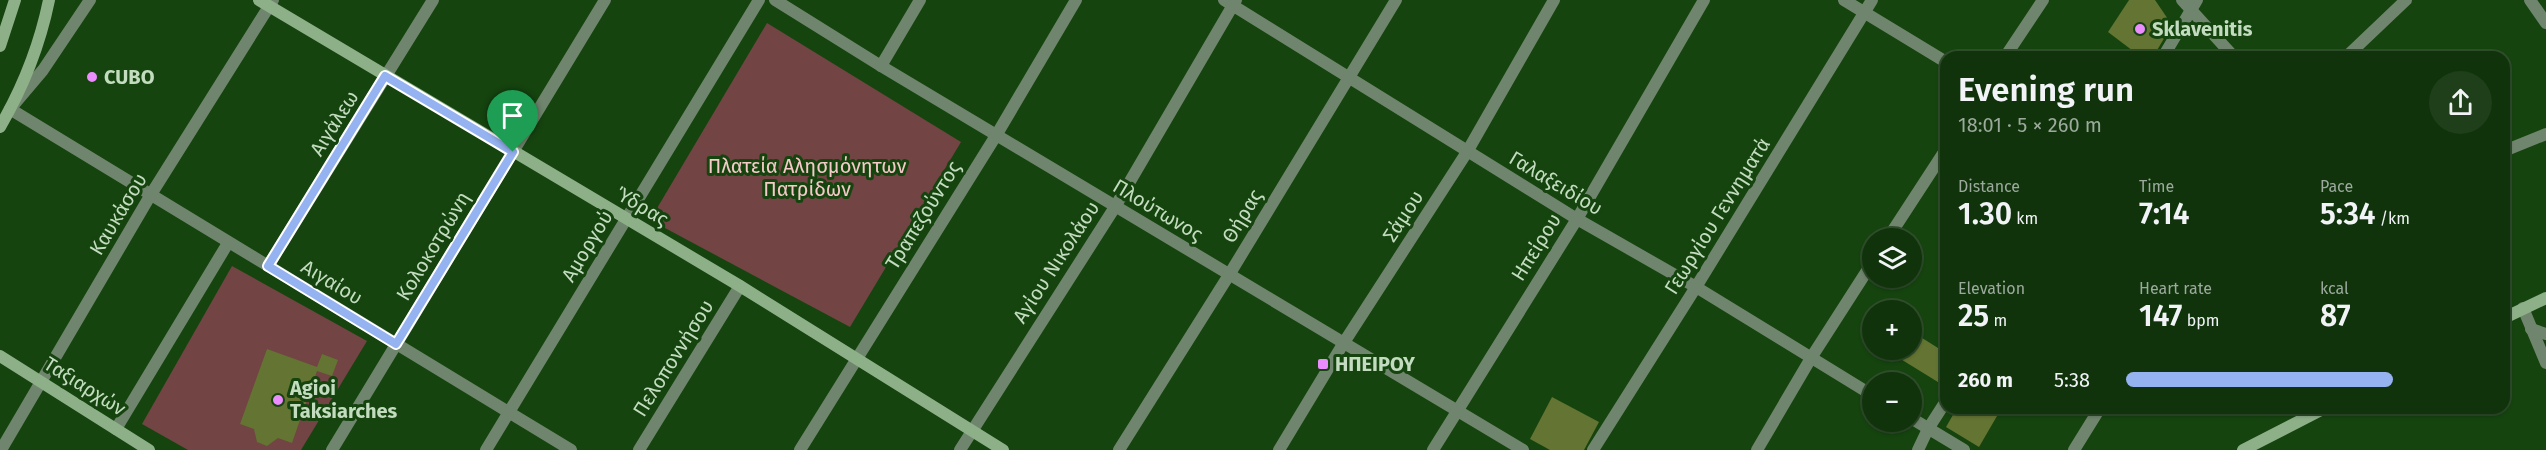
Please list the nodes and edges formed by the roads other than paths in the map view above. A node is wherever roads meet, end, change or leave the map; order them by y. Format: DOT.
graph roads {
  1 [pos="15,0"];
  2 [pos="49,0"];
  3 [pos="90,0"];
  4 [pos="433,0"];
  5 [pos="605,0"];
  6 [pos="759,0"];
  7 [pos="775,0"];
  8 [pos="920,0"];
  9 [pos="1076,0"];
  10 [pos="1396,0"];
  11 [pos="1554,0"];
  12 [pos="1704,0"];
  13 [pos="1844,0"];
  14 [pos="1872,0"];
  15 [pos="2043,0"];
  16 [pos="2182,0"];
  17 [pos="2406,0"];
  18 [pos="2530,0"];
  19 [pos="267,2"];
  20 [pos="1231,2"];
  21 [pos="2194,6"];
  22 [pos="1864,13"];
  23 [pos="2546,23"];
  24 [pos="0,46"];
  25 [pos="2009,51"];
  26 [pos="2167,51"];
  27 [pos="2229,51"];
  28 [pos="2352,51"];
  29 [pos="1940,58"];
  30 [pos="880,66"];
  31 [pos="385,76"];
  32 [pos="1349,78"];
  33 [pos="10,109"];
  34 [pos="0,127"];
  35 [pos="996,134"];
  36 [pos="2546,134"];
  37 [pos="2510,149"];
  38 [pos="513,152"];
  39 [pos="1467,152"];
  40 [pos="1940,158"];
  41 [pos="150,196"];
  42 [pos="1115,207"];
  43 [pos="626,219"];
  44 [pos="1577,219"];
  45 [pos="1895,228"];
  46 [pos="228,243"];
  47 [pos="268,266"];
  48 [pos="1229,275"];
  49 [pos="1862,279"];
  50 [pos="740,286"];
  51 [pos="1696,287"];
  52 [pos="2546,298"];
  53 [pos="2523,308"];
  54 [pos="2510,315"];
  55 [pos="2531,329"];
  56 [pos="2546,334"];
  57 [pos="396,344"];
  58 [pos="1343,345"];
  59 [pos="0,356"];
  60 [pos="856,358"];
  61 [pos="1811,358"];
  62 [pos="2546,363"];
  63 [pos="42,382"];
  64 [pos="1862,389"];
  65 [pos="1940,410"];
  66 [pos="1456,411"];
  67 [pos="509,412"];
  68 [pos="2096,414"];
  69 [pos="2313,414"];
  70 [pos="1922,425"];
  71 [pos="116,429"];
  72 [pos="1928,429"];
  73 [pos="971,431"];
  74 [pos="1,450"];
  75 [pos="149,450"];
  76 [pos="332,450"];
  77 [pos="486,450"];
  78 [pos="572,450"];
  79 [pos="639,450"];
  80 [pos="800,450"];
  81 [pos="960,450"];
  82 [pos="1003,450"];
  83 [pos="1119,450"];
  84 [pos="1279,450"];
  85 [pos="1433,450"];
  86 [pos="1523,450"];
  87 [pos="1593,450"];
  88 [pos="1757,450"];
  89 [pos="1918,450"];
  90 [pos="1964,450"];
  91 [pos="2074,450"];
  92 [pos="2243,450"];
  1 -- 24 [label="street"];
  2 -- 33 [label="street"];
  3 -- 33 [label="street"];
  4 -- 31 [label="street, Αιγάλεω"];
  5 -- 38 [label="street, Κολοκοτρώνη"];
  6 -- 43 [label="street, Αμοργού"];
  7 -- 30 [label="street, Πλούτωνος"];
  8 -- 30 [label="street"];
  9 -- 35 [label="street, Τραπεζούντος"];
  10 -- 32 [label="street, Θήρας"];
  11 -- 39 [label="street, Σάμου"];
  12 -- 44 [label="street, Ηπείρου"];
  13 -- 22 [label="street"];
  14 -- 22 [label="street, Γεωργίου Γεννηματά"];
  15 -- 25 [label="street"];
  16 -- 21 [label="street"];
  17 -- 28 [label="street"];
  18 -- 23 [label="street"];
  19 -- 31 [label="street, Ύδρας"];
  19 -- 41 [label="street, Καυκάσου"];
  20 -- 32 [label="street, Γαλαξειδίου"];
  20 -- 42 [label="street, Αγίου Νικολάου"];
  21 -- 26 [label="street"];
  21 -- 27 [label="street"];
  22 -- 29 [label="street"];
  22 -- 51 [label="street, Γεωργίου Γεννηματά"];
  30 -- 35 [label="street, Πλούτωνος"];
  31 -- 38 [label="street, Ύδρας"];
  31 -- 47 [label="street, Αιγάλεω"];
  32 -- 39 [label="street, Γαλαξειδίου"];
  32 -- 48 [label="street, Θήρας"];
  33 -- 34 [label="street"];
  33 -- 41 [label="street, Αιγαίου"];
  35 -- 42 [label="street, Πλούτωνος"];
  35 -- 60 [label="street, Τραπεζούντος"];
  36 -- 37 [label="street"];
  38 -- 43 [label="street, Ύδρας"];
  38 -- 57 [label="street, Κολοκοτρώνη"];
  39 -- 44 [label="street, Γαλαξειδίου"];
  39 -- 58 [label="street, Σάμου"];
  40 -- 45 [label="street"];
  41 -- 46 [label="street, Αιγαίου"];
  41 -- 63 [label="street, Καυκάσου"];
  42 -- 48 [label="street, Πλούτωνος"];
  42 -- 73 [label="street, Αγίου Νικολάου"];
  43 -- 50 [label="street, Ύδρας"];
  43 -- 67 [label="street, Αμοργού"];
  44 -- 51 [label="street, Γαλαξειδίου"];
  44 -- 66 [label="street, Ηπείρου"];
  46 -- 47 [label="street, Αιγαίου"];
  46 -- 71 [label="street"];
  47 -- 57 [label="street, Αιγαίου"];
  48 -- 58 [label="street, Πλούτωνος"];
  48 -- 83 [label="street, Θήρας"];
  49 -- 61 [label="street"];
  50 -- 60 [label="street, Ύδρας"];
  50 -- 79 [label="street, Πελοποννήσου"];
  51 -- 61 [label="street, Γαλαξειδίου"];
  51 -- 87 [label="street, Γεωργίου Γεννηματά"];
  52 -- 53 [label="street"];
  53 -- 54 [label="street"];
  53 -- 55 [label="street"];
  55 -- 56 [label="street"];
  55 -- 62 [label="street"];
  57 -- 67 [label="street, Αιγαίου"];
  57 -- 76 [label="street, Κολοκοτρώνη"];
  58 -- 66 [label="street, Πλούτωνος"];
  58 -- 84 [label="street, Σάμου"];
  59 -- 63 [label="street, Ταξιαρχών"];
  60 -- 73 [label="street, Ύδρας"];
  60 -- 80 [label="street, Τραπεζούντος"];
  61 -- 64 [label="street, Γαλαξειδίου"];
  61 -- 88 [label="street"];
  63 -- 71 [label="street, Ταξιαρχών"];
  63 -- 74 [label="street, Καυκάσου"];
  65 -- 72 [label="street"];
  66 -- 85 [label="street, Ηπείρου"];
  66 -- 86 [label="street, Πλούτωνος"];
  67 -- 77 [label="street, Αμοργού"];
  67 -- 78 [label="street, Αιγαίου"];
  68 -- 91 [label="street"];
  69 -- 92 [label="street"];
  70 -- 72 [label="street"];
  71 -- 75 [label="street, Ταξιαρχών"];
  72 -- 89 [label="street"];
  72 -- 90 [label="street"];
  73 -- 81 [label="street, Αγίου Νικολάου"];
  73 -- 82 [label="street, Ύδρας"];
}
